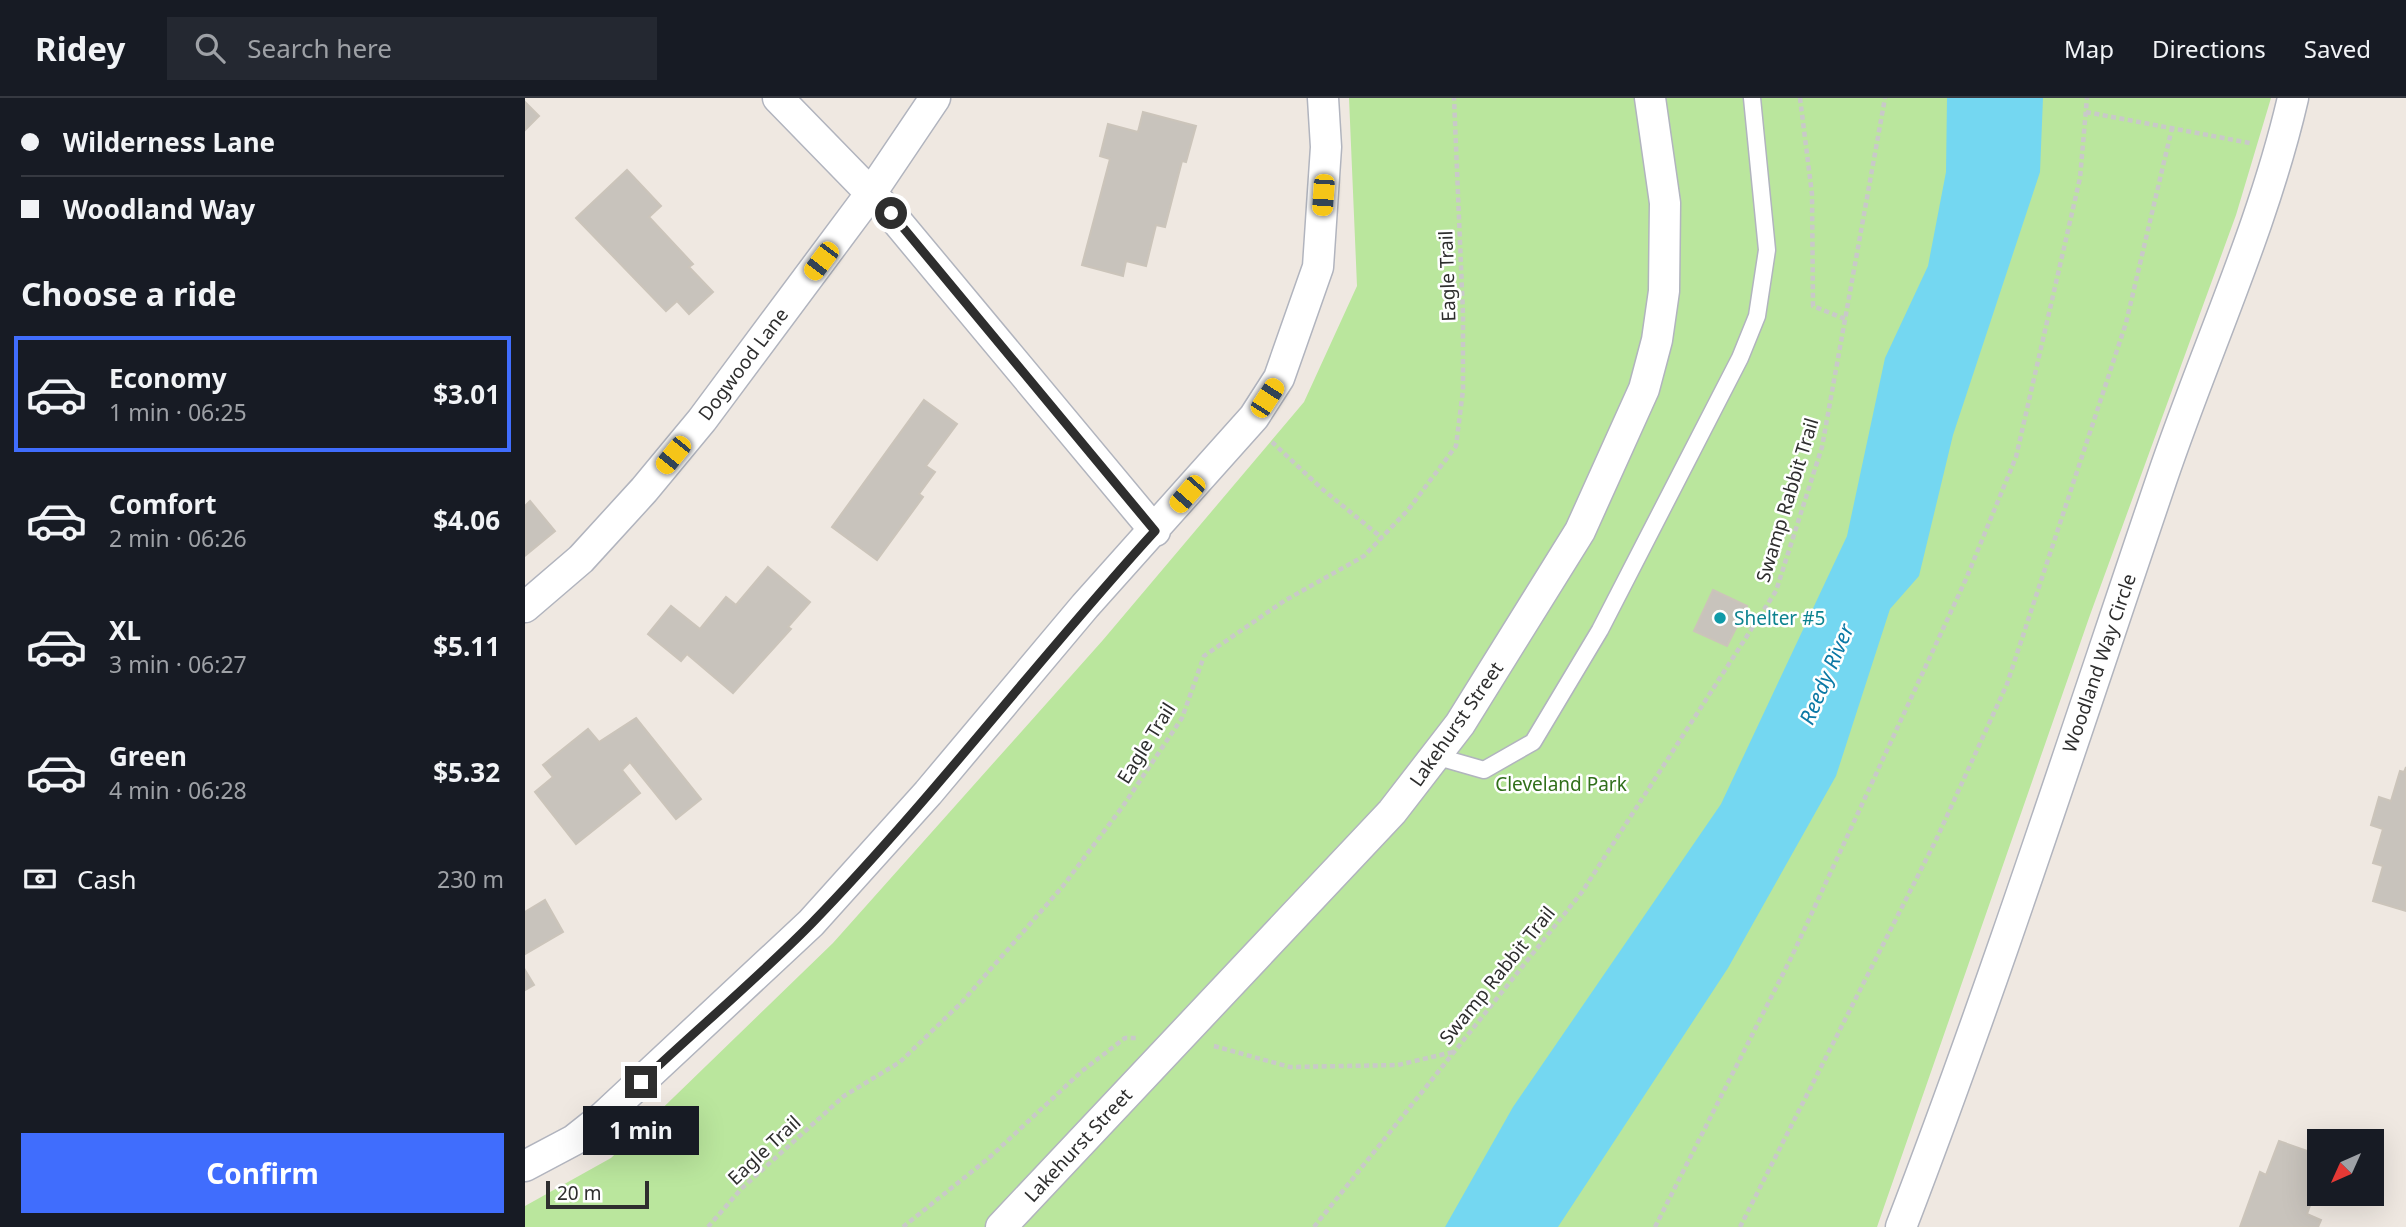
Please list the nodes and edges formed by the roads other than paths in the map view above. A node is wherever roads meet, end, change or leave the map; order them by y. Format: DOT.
graph roads {
  1 [pos="778,98"];
  2 [pos="935,98"];
  3 [pos="1324,98"];
  4 [pos="1650,98"];
  5 [pos="1752,98"];
  6 [pos="2293,98"];
  7 [pos="871,193"];
  8 [pos="1155,531"];
  9 [pos="525,607"];
  10 [pos="1435,756"];
  11 [pos="525,1166"];
  12 [pos="1001,1227"];
  13 [pos="1901,1227"];
  1 -- 7 [label="street"];
  2 -- 7 [label="street, Dogwood Lane"];
  3 -- 8 [label="street"];
  4 -- 10 [label="street, Lakehurst Street"];
  5 -- 10 [label="lane"];
  6 -- 13 [label="street, Woodland Way Circle"];
  7 -- 8 [label="street"];
  7 -- 9 [label="street, Dogwood Lane"];
  8 -- 11 [label="street"];
  10 -- 12 [label="street, Lakehurst Street"];
}
